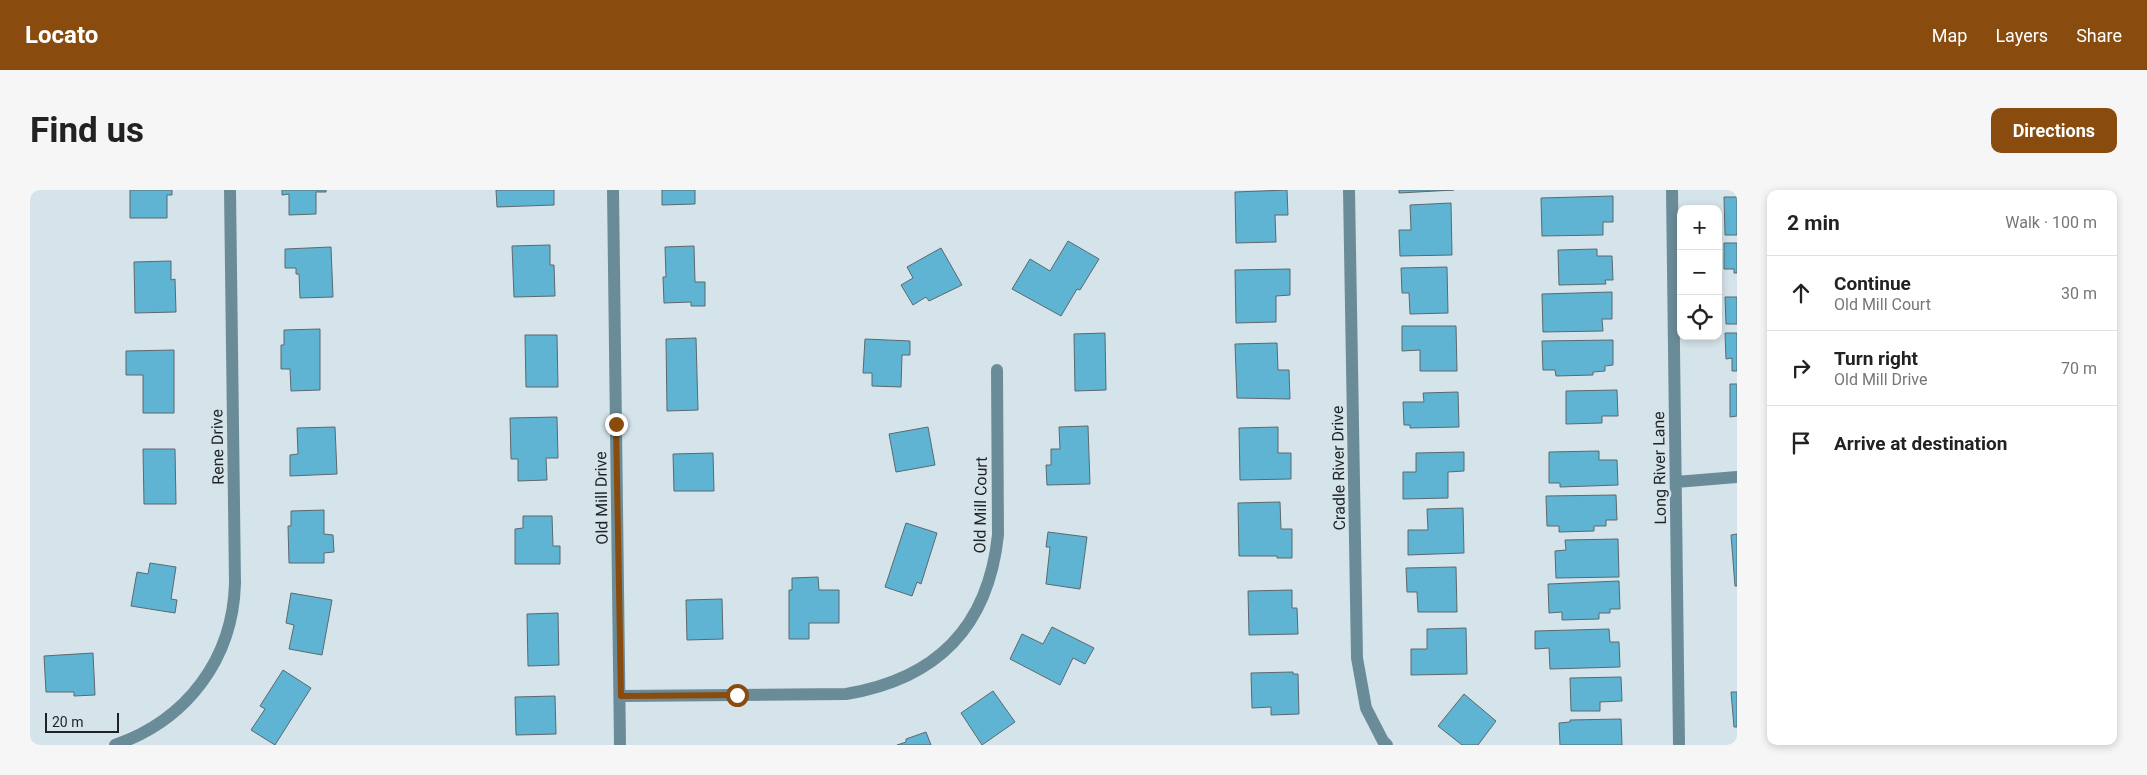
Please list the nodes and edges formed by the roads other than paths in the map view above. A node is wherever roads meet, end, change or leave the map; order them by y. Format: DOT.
graph roads {
  1 [pos="230,190"];
  2 [pos="613,190"];
  3 [pos="1349,190"];
  4 [pos="1672,190"];
  5 [pos="996,370"];
  6 [pos="1737,477"];
  7 [pos="1676,482"];
  8 [pos="621,696"];
  9 [pos="1383,744"];
  10 [pos="115,745"];
  11 [pos="620,745"];
  12 [pos="1679,745"];
  1 -- 10 [label="street, Rene Drive"];
  2 -- 8 [label="street, Old Mill Drive"];
  3 -- 9 [label="street, Cradle River Drive"];
  4 -- 7 [label="street, Long River Lane"];
  5 -- 8 [label="street, Old Mill Court"];
  6 -- 7 [label="street"];
  7 -- 12 [label="street, Long River Lane"];
  8 -- 11 [label="street, Old Mill Drive"];
}
